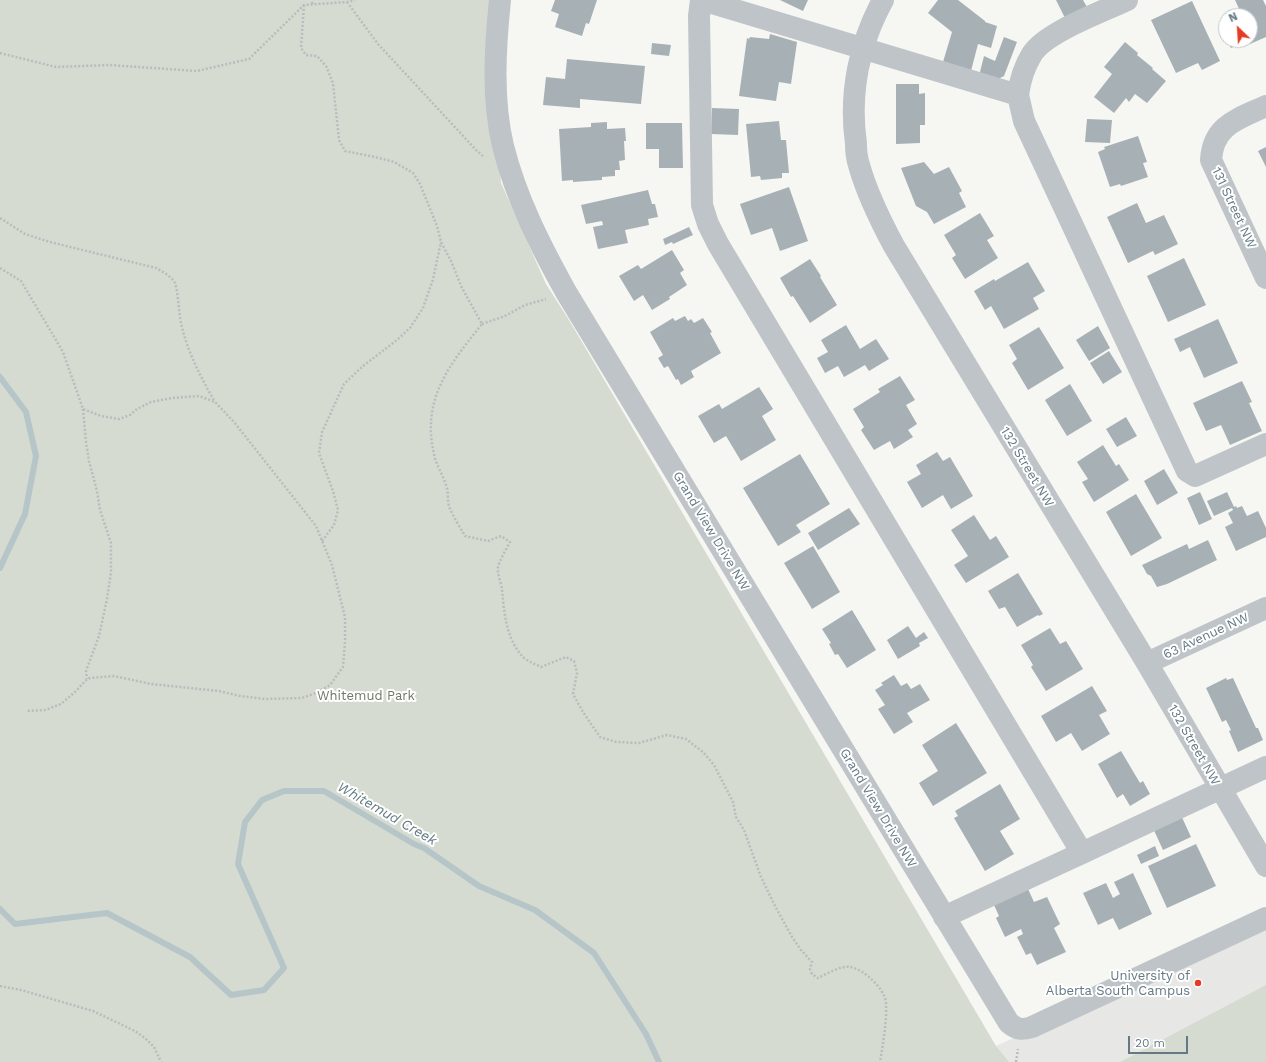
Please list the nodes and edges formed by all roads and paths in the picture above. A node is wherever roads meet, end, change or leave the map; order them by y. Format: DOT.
graph roads {
  1 [pos="313,0"];
  2 [pos="356,0"];
  3 [pos="500,0"];
  4 [pos="701,0"];
  5 [pos="883,0"];
  6 [pos="1127,0"];
  7 [pos="347,2"];
  8 [pos="312,4"];
  9 [pos="304,5"];
  10 [pos="862,48"];
  11 [pos="0,53"];
  12 [pos="1018,94"];
  13 [pos="1266,106"];
  14 [pos="488,160"];
  15 [pos="0,218"];
  16 [pos="441,242"];
  17 [pos="0,268"];
  18 [pos="1266,278"];
  19 [pos="566,292"];
  20 [pos="482,324"];
  21 [pos="215,402"];
  22 [pos="83,409"];
  23 [pos="1266,444"];
  24 [pos="322,541"];
  25 [pos="1266,608"];
  26 [pos="1147,664"];
  27 [pos="87,679"];
  28 [pos="26,711"];
  29 [pos="1266,767"];
  30 [pos="1220,789"];
  31 [pos="1082,854"];
  32 [pos="1266,866"];
  33 [pos="944,917"];
  34 [pos="1266,918"];
  35 [pos="0,986"];
  36 [pos="1017,1039"];
  37 [pos="161,1062"];
  38 [pos="880,1062"];
  39 [pos="1016,1062"];
  1 -- 8 [label="path"];
  2 -- 7 [label="path"];
  3 -- 19 [label="street, Grand View Drive NW"];
  4 -- 10 [label="street"];
  4 -- 31 [label="street"];
  5 -- 10 [label="street, 132 Street NW"];
  6 -- 12 [label="street"];
  7 -- 8 [label="path"];
  7 -- 14 [label="path"];
  8 -- 9 [label="path"];
  9 -- 11 [label="path"];
  9 -- 16 [label="path"];
  10 -- 12 [label="street"];
  10 -- 26 [label="street, 132 Street NW"];
  12 -- 23 [label="street"];
  13 -- 18 [label="street, 131 Street NW"];
  15 -- 21 [label="path"];
  16 -- 20 [label="path"];
  16 -- 24 [label="path"];
  17 -- 22 [label="path"];
  19 -- 20 [label="path"];
  19 -- 33 [label="street, Grand View Drive NW"];
  20 -- 38 [label="path"];
  21 -- 22 [label="path"];
  21 -- 24 [label="path"];
  22 -- 27 [label="path"];
  24 -- 27 [label="path"];
  25 -- 26 [label="street, 63 Avenue NW"];
  26 -- 30 [label="street, 132 Street NW"];
  27 -- 28 [label="path"];
  29 -- 30 [label="street"];
  30 -- 31 [label="street"];
  30 -- 32 [label="street, 132 Street NW"];
  31 -- 33 [label="street"];
  33 -- 36 [label="street, Grand View Drive NW"];
  34 -- 36 [label="street"];
  35 -- 37 [label="path"];
  36 -- 39 [label="path"];
}
